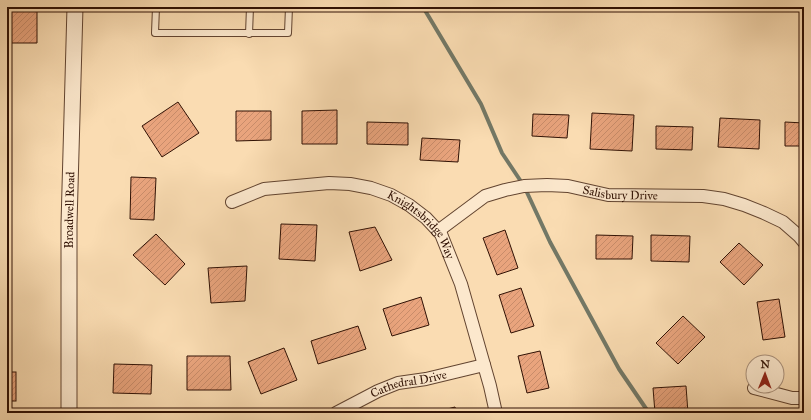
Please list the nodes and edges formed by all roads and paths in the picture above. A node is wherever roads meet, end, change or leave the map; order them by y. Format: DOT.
graph roads {
  1 [pos="75,7"];
  2 [pos="156,7"];
  3 [pos="250,7"];
  4 [pos="289,7"];
  5 [pos="249,34"];
  6 [pos="232,202"];
  7 [pos="438,231"];
  8 [pos="804,242"];
  9 [pos="484,365"];
  10 [pos="777,394"];
  11 [pos="804,398"];
  12 [pos="69,413"];
  13 [pos="336,413"];
  14 [pos="496,413"];
  1 -- 12 [label="street, Broadwell Road"];
  2 -- 5 [label="lane"];
  3 -- 5 [label="lane"];
  4 -- 5 [label="lane"];
  6 -- 7 [label="street, Knightsbridge Way"];
  7 -- 8 [label="street, Salisbury Drive"];
  7 -- 9 [label="street, Knightsbridge Way"];
  9 -- 13 [label="street, Cathedral Drive"];
  9 -- 14 [label="street, Knightsbridge Way"];
  10 -- 11 [label="street"];
}
